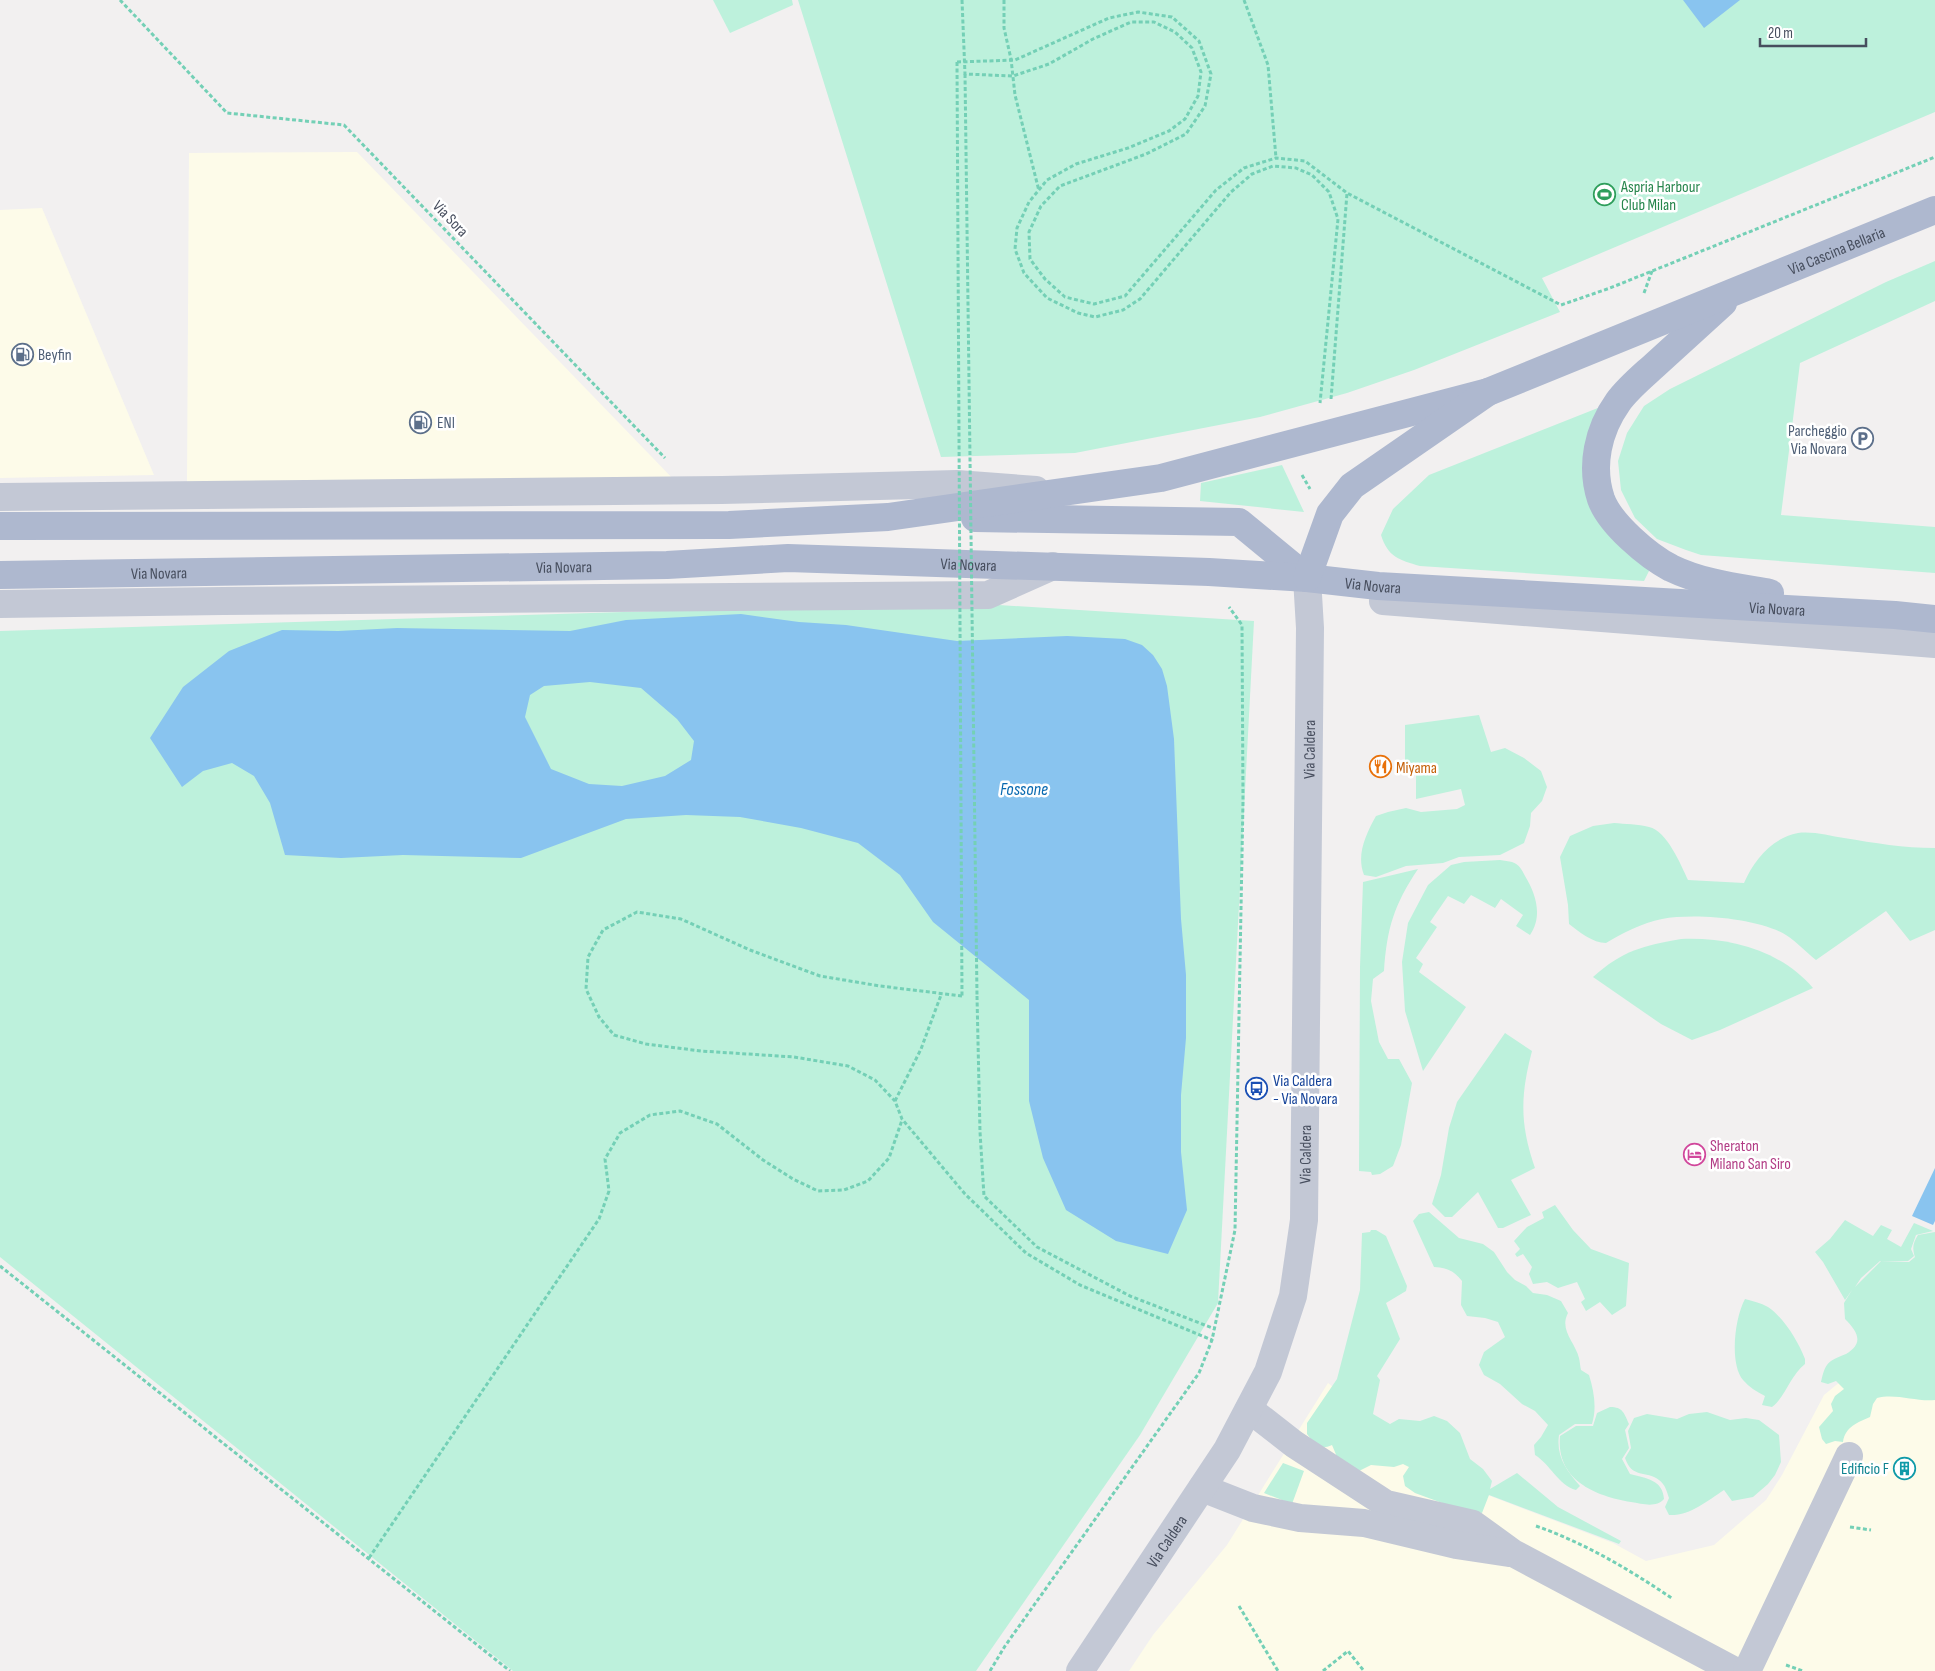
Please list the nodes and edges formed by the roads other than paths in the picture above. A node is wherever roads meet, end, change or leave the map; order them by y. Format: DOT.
graph roads {
  1 [pos="1935,210"];
  2 [pos="1738,290"];
  3 [pos="1488,392"];
  4 [pos="1063,492"];
  5 [pos="0,497"];
  6 [pos="888,517"];
  7 [pos="0,526"];
  8 [pos="1053,566"];
  9 [pos="0,575"];
  10 [pos="1307,578"];
  11 [pos="1383,601"];
  12 [pos="0,604"];
  13 [pos="1895,615"];
  14 [pos="1935,619"];
  15 [pos="1935,644"];
  16 [pos="1249,1409"];
  17 [pos="1848,1456"];
  18 [pos="1202,1488"];
  19 [pos="1513,1553"];
  20 [pos="1080,1671"];
  21 [pos="1735,1671"];
  22 [pos="1747,1671"];
  1 -- 2 [label="main road, Via Cascina Bellaria"];
  2 -- 3 [label="main road, Via Cascina Bellaria"];
  2 -- 13 [label="main road"];
  3 -- 4 [label="main road"];
  3 -- 10 [label="main road"];
  4 -- 5 [label="street"];
  4 -- 6 [label="main road"];
  6 -- 7 [label="main road"];
  6 -- 10 [label="main road"];
  8 -- 9 [label="main road, Via Novara"];
  8 -- 10 [label="main road, Via Novara"];
  8 -- 12 [label="street"];
  10 -- 13 [label="main road, Via Novara"];
  10 -- 16 [label="street, Via Caldera"];
  11 -- 15 [label="street"];
  13 -- 14 [label="main road, Via Novara"];
  16 -- 18 [label="street, Via Caldera"];
  16 -- 19 [label="street"];
  17 -- 22 [label="street"];
  18 -- 19 [label="street"];
  18 -- 20 [label="street, Via Caldera"];
  19 -- 21 [label="street"];
}
